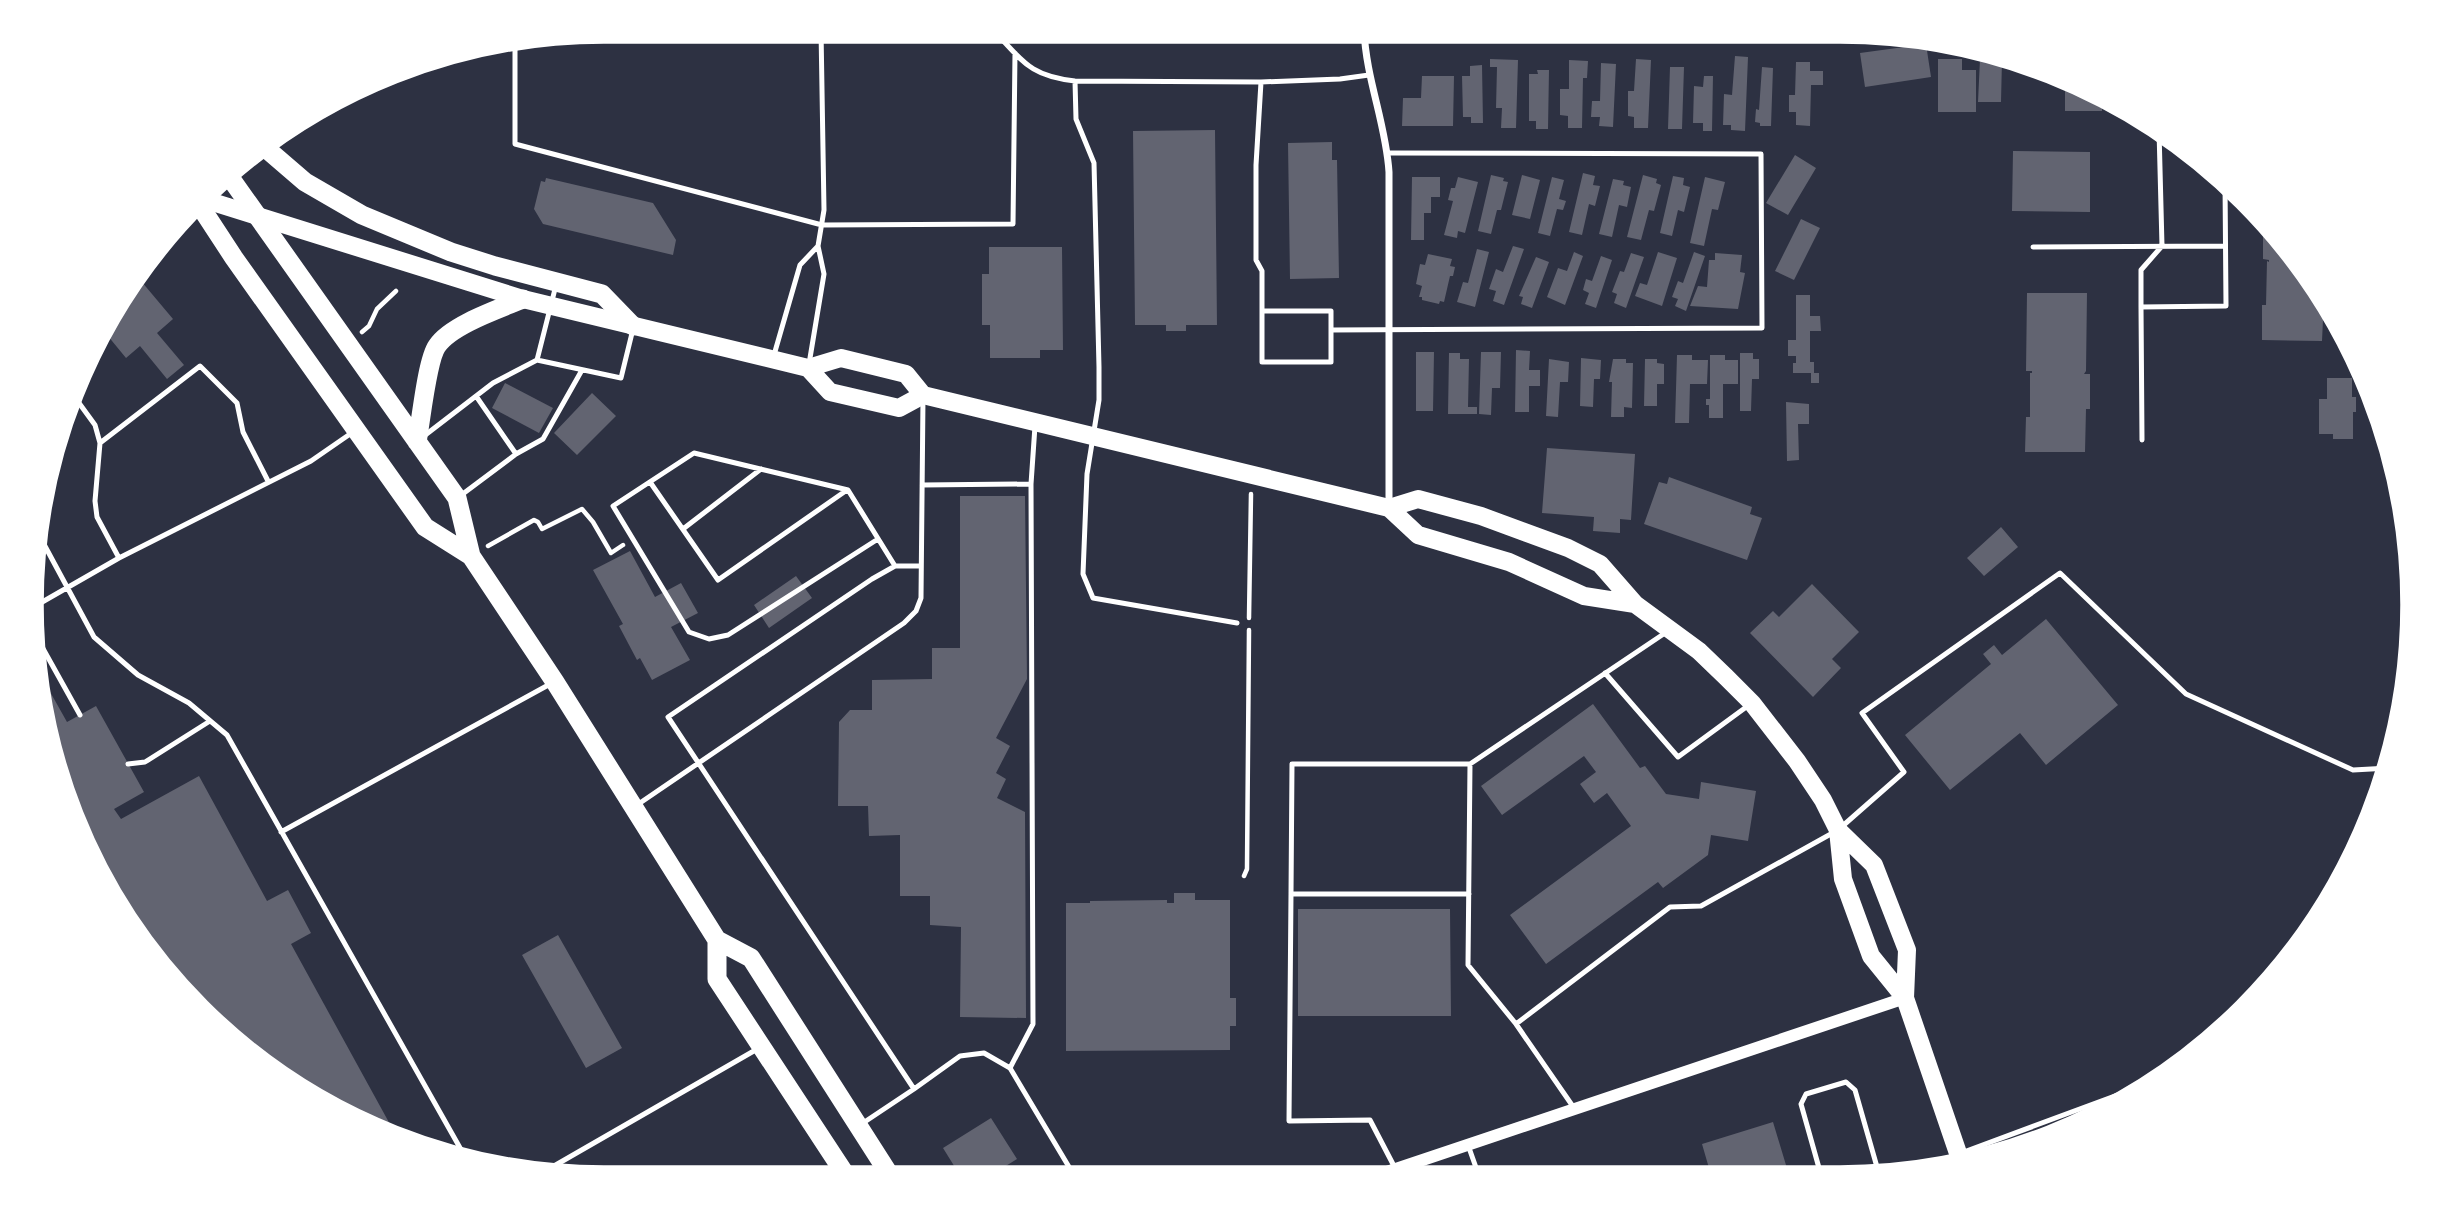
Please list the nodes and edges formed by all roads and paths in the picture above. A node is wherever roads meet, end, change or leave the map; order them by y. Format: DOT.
graph roads {
  1 [pos="821,42"];
  2 [pos="1005,42"];
  3 [pos="1365,42"];
  4 [pos="515,50"];
  5 [pos="1015,52"];
  6 [pos="1369,75"];
  7 [pos="1075,80"];
  8 [pos="1261,82"];
  9 [pos="2160,143"];
  10 [pos="270,152"];
  11 [pos="1388,153"];
  12 [pos="233,183"];
  13 [pos="2225,196"];
  14 [pos="212,202"];
  15 [pos="203,211"];
  16 [pos="257,218"];
  17 [pos="822,225"];
  18 [pos="818,246"];
  19 [pos="2162,246"];
  20 [pos="2225,246"];
  21 [pos="2033,247"];
  22 [pos="556,282"];
  23 [pos="396,291"];
  24 [pos="523,299"];
  25 [pos="550,306"];
  26 [pos="2141,307"];
  27 [pos="1262,311"];
  28 [pos="633,326"];
  29 [pos="1331,330"];
  30 [pos="1390,330"];
  31 [pos="348,343"];
  32 [pos="772,359"];
  33 [pos="537,360"];
  34 [pos="808,368"];
  35 [pos="582,370"];
  36 [pos="923,395"];
  37 [pos="476,396"];
  38 [pos="80,404"];
  39 [pos="1036,422"];
  40 [pos="356,430"];
  41 [pos="1093,436"];
  42 [pos="2142,440"];
  43 [pos="417,442"];
  44 [pos="100,443"];
  45 [pos="516,453"];
  46 [pos="761,469"];
  47 [pos="1252,475"];
  48 [pos="268,481"];
  49 [pos="650,481"];
  50 [pos="922,485"];
  51 [pos="1031,485"];
  52 [pos="848,490"];
  53 [pos="457,498"];
  54 [pos="1389,508"];
  55 [pos="683,528"];
  56 [pos="633,538"];
  57 [pos="878,539"];
  58 [pos="45,546"];
  59 [pos="471,556"];
  60 [pos="119,558"];
  61 [pos="895,566"];
  62 [pos="921,566"];
  63 [pos="68,587"];
  64 [pos="42,602"];
  65 [pos="1634,604"];
  66 [pos="1237,623"];
  67 [pos="1670,629"];
  68 [pos="44,650"];
  69 [pos="1605,673"];
  70 [pos="555,682"];
  71 [pos="1752,703"];
  72 [pos="80,715"];
  73 [pos="210,721"];
  74 [pos="128,764"];
  75 [pos="699,764"];
  76 [pos="1470,764"];
  77 [pos="2377,769"];
  78 [pos="634,807"];
  79 [pos="1838,830"];
  80 [pos="281,832"];
  81 [pos="1244,876"];
  82 [pos="1291,894"];
  83 [pos="1469,894"];
  84 [pos="717,940"];
  85 [pos="1905,998"];
  86 [pos="1516,1024"];
  87 [pos="762,1047"];
  88 [pos="1010,1068"];
  89 [pos="914,1088"];
  90 [pos="2102,1102"];
  91 [pos="1574,1109"];
  92 [pos="858,1127"];
  93 [pos="1468,1145"];
  94 [pos="460,1148"];
  95 [pos="1984,1148"];
  96 [pos="1958,1154"];
  97 [pos="556,1165"];
  98 [pos="1877,1166"];
  99 [pos="840,1167"];
  100 [pos="884,1167"];
  101 [pos="1068,1167"];
  102 [pos="1394,1167"];
  103 [pos="1405,1167"];
  104 [pos="1476,1167"];
  105 [pos="1819,1167"];
  1 -- 17 [label="lane"];
  2 -- 5 [label="lane"];
  3 -- 6 [label="street"];
  4 -- 17 [label="lane"];
  5 -- 7 [label="lane"];
  5 -- 17 [label="lane"];
  6 -- 8 [label="lane"];
  6 -- 11 [label="street"];
  7 -- 8 [label="lane"];
  7 -- 41 [label="lane"];
  8 -- 27 [label="lane"];
  9 -- 19 [label="lane"];
  10 -- 22 [label="highway"];
  11 -- 30 [label="street"];
  11 -- 30 [label="lane"];
  12 -- 16 [label="highway"];
  13 -- 20 [label="lane"];
  14 -- 16 [label="main road"];
  15 -- 40 [label="highway"];
  16 -- 24 [label="main road"];
  16 -- 31 [label="highway"];
  17 -- 18 [label="lane"];
  18 -- 32 [label="lane"];
  18 -- 34 [label="lane"];
  19 -- 20 [label="lane"];
  19 -- 21 [label="lane"];
  19 -- 26 [label="lane"];
  20 -- 26 [label="lane"];
  22 -- 25 [label="lane"];
  22 -- 28 [label="highway"];
  23 -- 31 [label="path"];
  24 -- 25 [label="main road"];
  24 -- 43 [label="highway"];
  25 -- 28 [label="main road"];
  25 -- 33 [label="lane"];
  26 -- 42 [label="lane"];
  27 -- 29 [label="lane"];
  27 -- 29 [label="lane"];
  28 -- 32 [label="main road"];
  28 -- 35 [label="lane"];
  29 -- 30 [label="lane"];
  30 -- 54 [label="street"];
  31 -- 43 [label="highway"];
  32 -- 34 [label="main road"];
  33 -- 35 [label="lane"];
  33 -- 37 [label="lane"];
  34 -- 36 [label="main road"];
  34 -- 36 [label="main road"];
  35 -- 45 [label="lane"];
  36 -- 39 [label="main road"];
  36 -- 50 [label="lane"];
  37 -- 43 [label="lane"];
  37 -- 45 [label="lane"];
  38 -- 44 [label="lane"];
  39 -- 41 [label="main road"];
  39 -- 51 [label="lane"];
  40 -- 48 [label="lane"];
  40 -- 59 [label="highway"];
  41 -- 47 [label="main road"];
  41 -- 66 [label="lane"];
  43 -- 53 [label="highway"];
  44 -- 48 [label="lane"];
  44 -- 60 [label="lane"];
  45 -- 53 [label="lane"];
  46 -- 49 [label="lane"];
  46 -- 52 [label="lane"];
  46 -- 55 [label="lane"];
  47 -- 54 [label="main road"];
  47 -- 81 [label="path"];
  48 -- 60 [label="lane"];
  49 -- 55 [label="lane"];
  49 -- 56 [label="lane"];
  50 -- 51 [label="lane"];
  50 -- 62 [label="lane"];
  51 -- 88 [label="lane"];
  52 -- 55 [label="lane"];
  52 -- 57 [label="lane"];
  53 -- 59 [label="highway"];
  54 -- 65 [label="main road"];
  54 -- 65 [label="main road"];
  56 -- 57 [label="lane"];
  56 -- 59 [label="path"];
  57 -- 61 [label="lane"];
  58 -- 63 [label="lane"];
  59 -- 70 [label="highway"];
  60 -- 63 [label="lane"];
  61 -- 62 [label="lane"];
  61 -- 75 [label="lane"];
  62 -- 75 [label="lane"];
  63 -- 64 [label="lane"];
  63 -- 73 [label="lane"];
  65 -- 67 [label="main road"];
  67 -- 69 [label="lane"];
  67 -- 71 [label="main road"];
  68 -- 72 [label="lane"];
  69 -- 71 [label="lane"];
  69 -- 76 [label="lane"];
  70 -- 78 [label="highway"];
  70 -- 80 [label="lane"];
  71 -- 79 [label="main road"];
  73 -- 74 [label="lane"];
  73 -- 80 [label="lane"];
  75 -- 78 [label="lane"];
  75 -- 89 [label="lane"];
  76 -- 82 [label="lane"];
  76 -- 83 [label="lane"];
  77 -- 79 [label="lane"];
  78 -- 84 [label="highway"];
  79 -- 85 [label="main road"];
  79 -- 85 [label="main road"];
  79 -- 86 [label="lane"];
  80 -- 94 [label="lane"];
  82 -- 83 [label="lane"];
  82 -- 102 [label="lane"];
  83 -- 86 [label="lane"];
  84 -- 87 [label="highway"];
  84 -- 92 [label="highway"];
  85 -- 91 [label="street"];
  85 -- 96 [label="main road"];
  86 -- 91 [label="lane"];
  87 -- 97 [label="lane"];
  87 -- 99 [label="highway"];
  88 -- 89 [label="lane"];
  88 -- 101 [label="lane"];
  89 -- 92 [label="lane"];
  90 -- 95 [label="lane"];
  91 -- 93 [label="street"];
  92 -- 100 [label="highway"];
  93 -- 103 [label="street"];
  93 -- 104 [label="lane"];
  98 -- 105 [label="lane"];
}
